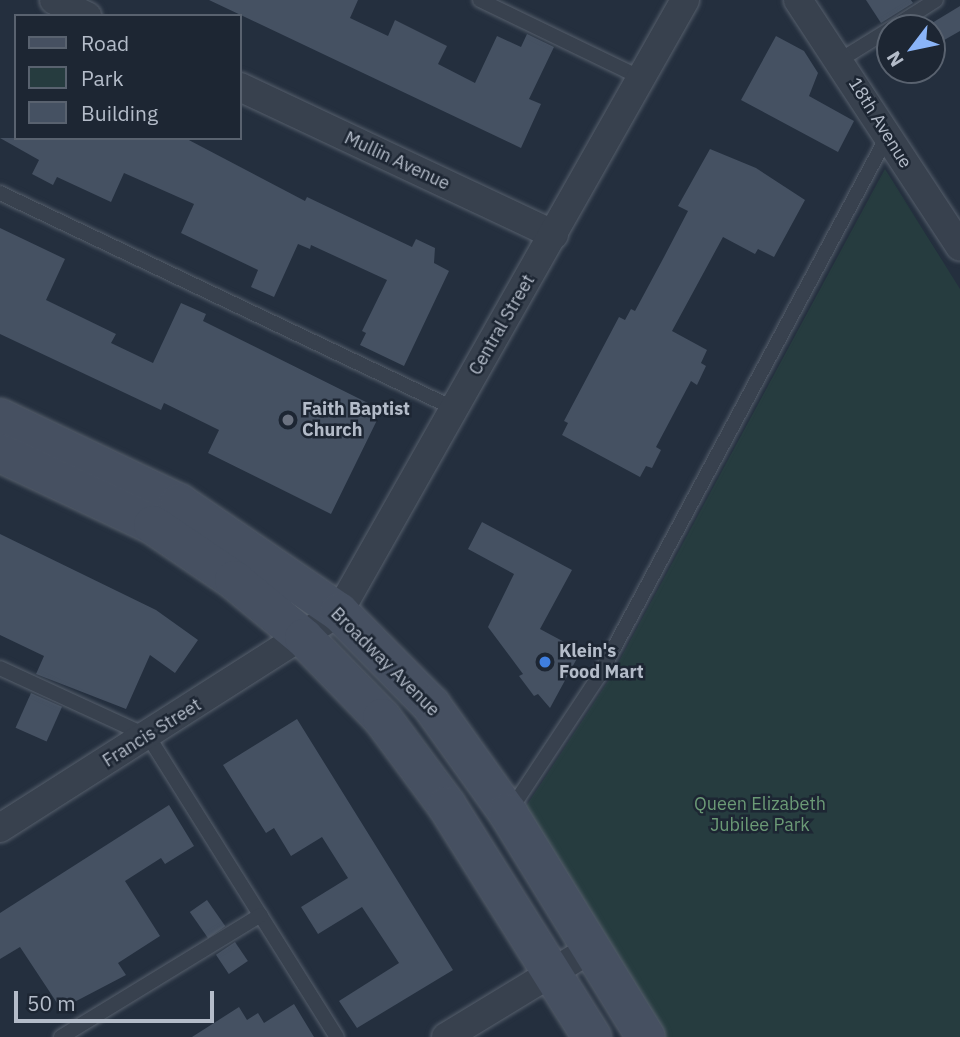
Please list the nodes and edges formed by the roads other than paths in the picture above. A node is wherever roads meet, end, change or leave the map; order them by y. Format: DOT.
graph roads {
  1 [pos="54,0"];
  2 [pos="480,0"];
  3 [pos="685,0"];
  4 [pos="798,0"];
  5 [pos="936,0"];
  6 [pos="83,14"];
  7 [pos="914,14"];
  8 [pos="876,38"];
  9 [pos="840,60"];
  10 [pos="641,78"];
  11 [pos="242,88"];
  12 [pos="887,135"];
  13 [pos="0,193"];
  14 [pos="554,235"];
  15 [pos="957,236"];
  16 [pos="455,409"];
  17 [pos="0,418"];
  18 [pos="0,453"];
  19 [pos="339,612"];
  20 [pos="304,638"];
  21 [pos="0,668"];
  22 [pos="148,736"];
  23 [pos="508,813"];
  24 [pos="0,828"];
  25 [pos="261,915"];
  26 [pos="591,948"];
  27 [pos="552,973"];
  28 [pos="61,1037"];
  29 [pos="337,1037"];
  30 [pos="446,1037"];
  31 [pos="592,1037"];
  32 [pos="646,1037"];
  1 -- 6 [label="street"];
  2 -- 10 [label="lane"];
  3 -- 10 [label="street, Central Street"];
  4 -- 9 [label="street, 18th Avenue"];
  5 -- 7 [label="lane"];
  8 -- 9 [label="lane"];
  9 -- 12 [label="street, 18th Avenue"];
  10 -- 14 [label="street, Central Street"];
  11 -- 14 [label="street, Mullin Avenue"];
  12 -- 15 [label="street, 18th Avenue"];
  12 -- 23 [label="lane"];
  13 -- 16 [label="lane"];
  14 -- 16 [label="street, Central Street"];
  16 -- 19 [label="street, Central Street"];
  17 -- 19 [label="street, Broadway Avenue"];
  18 -- 20 [label="street"];
  19 -- 20 [label="street, Central Street"];
  19 -- 23 [label="street, Broadway Avenue"];
  20 -- 22 [label="street, Francis Street"];
  20 -- 27 [label="street"];
  21 -- 22 [label="lane"];
  22 -- 24 [label="street, Francis Street"];
  22 -- 25 [label="lane"];
  23 -- 26 [label="street, Broadway Avenue"];
  25 -- 28 [label="lane"];
  25 -- 29 [label="lane"];
  26 -- 27 [label="street"];
  26 -- 32 [label="street, Broadway Avenue"];
  27 -- 30 [label="street"];
  27 -- 31 [label="street"];
}
